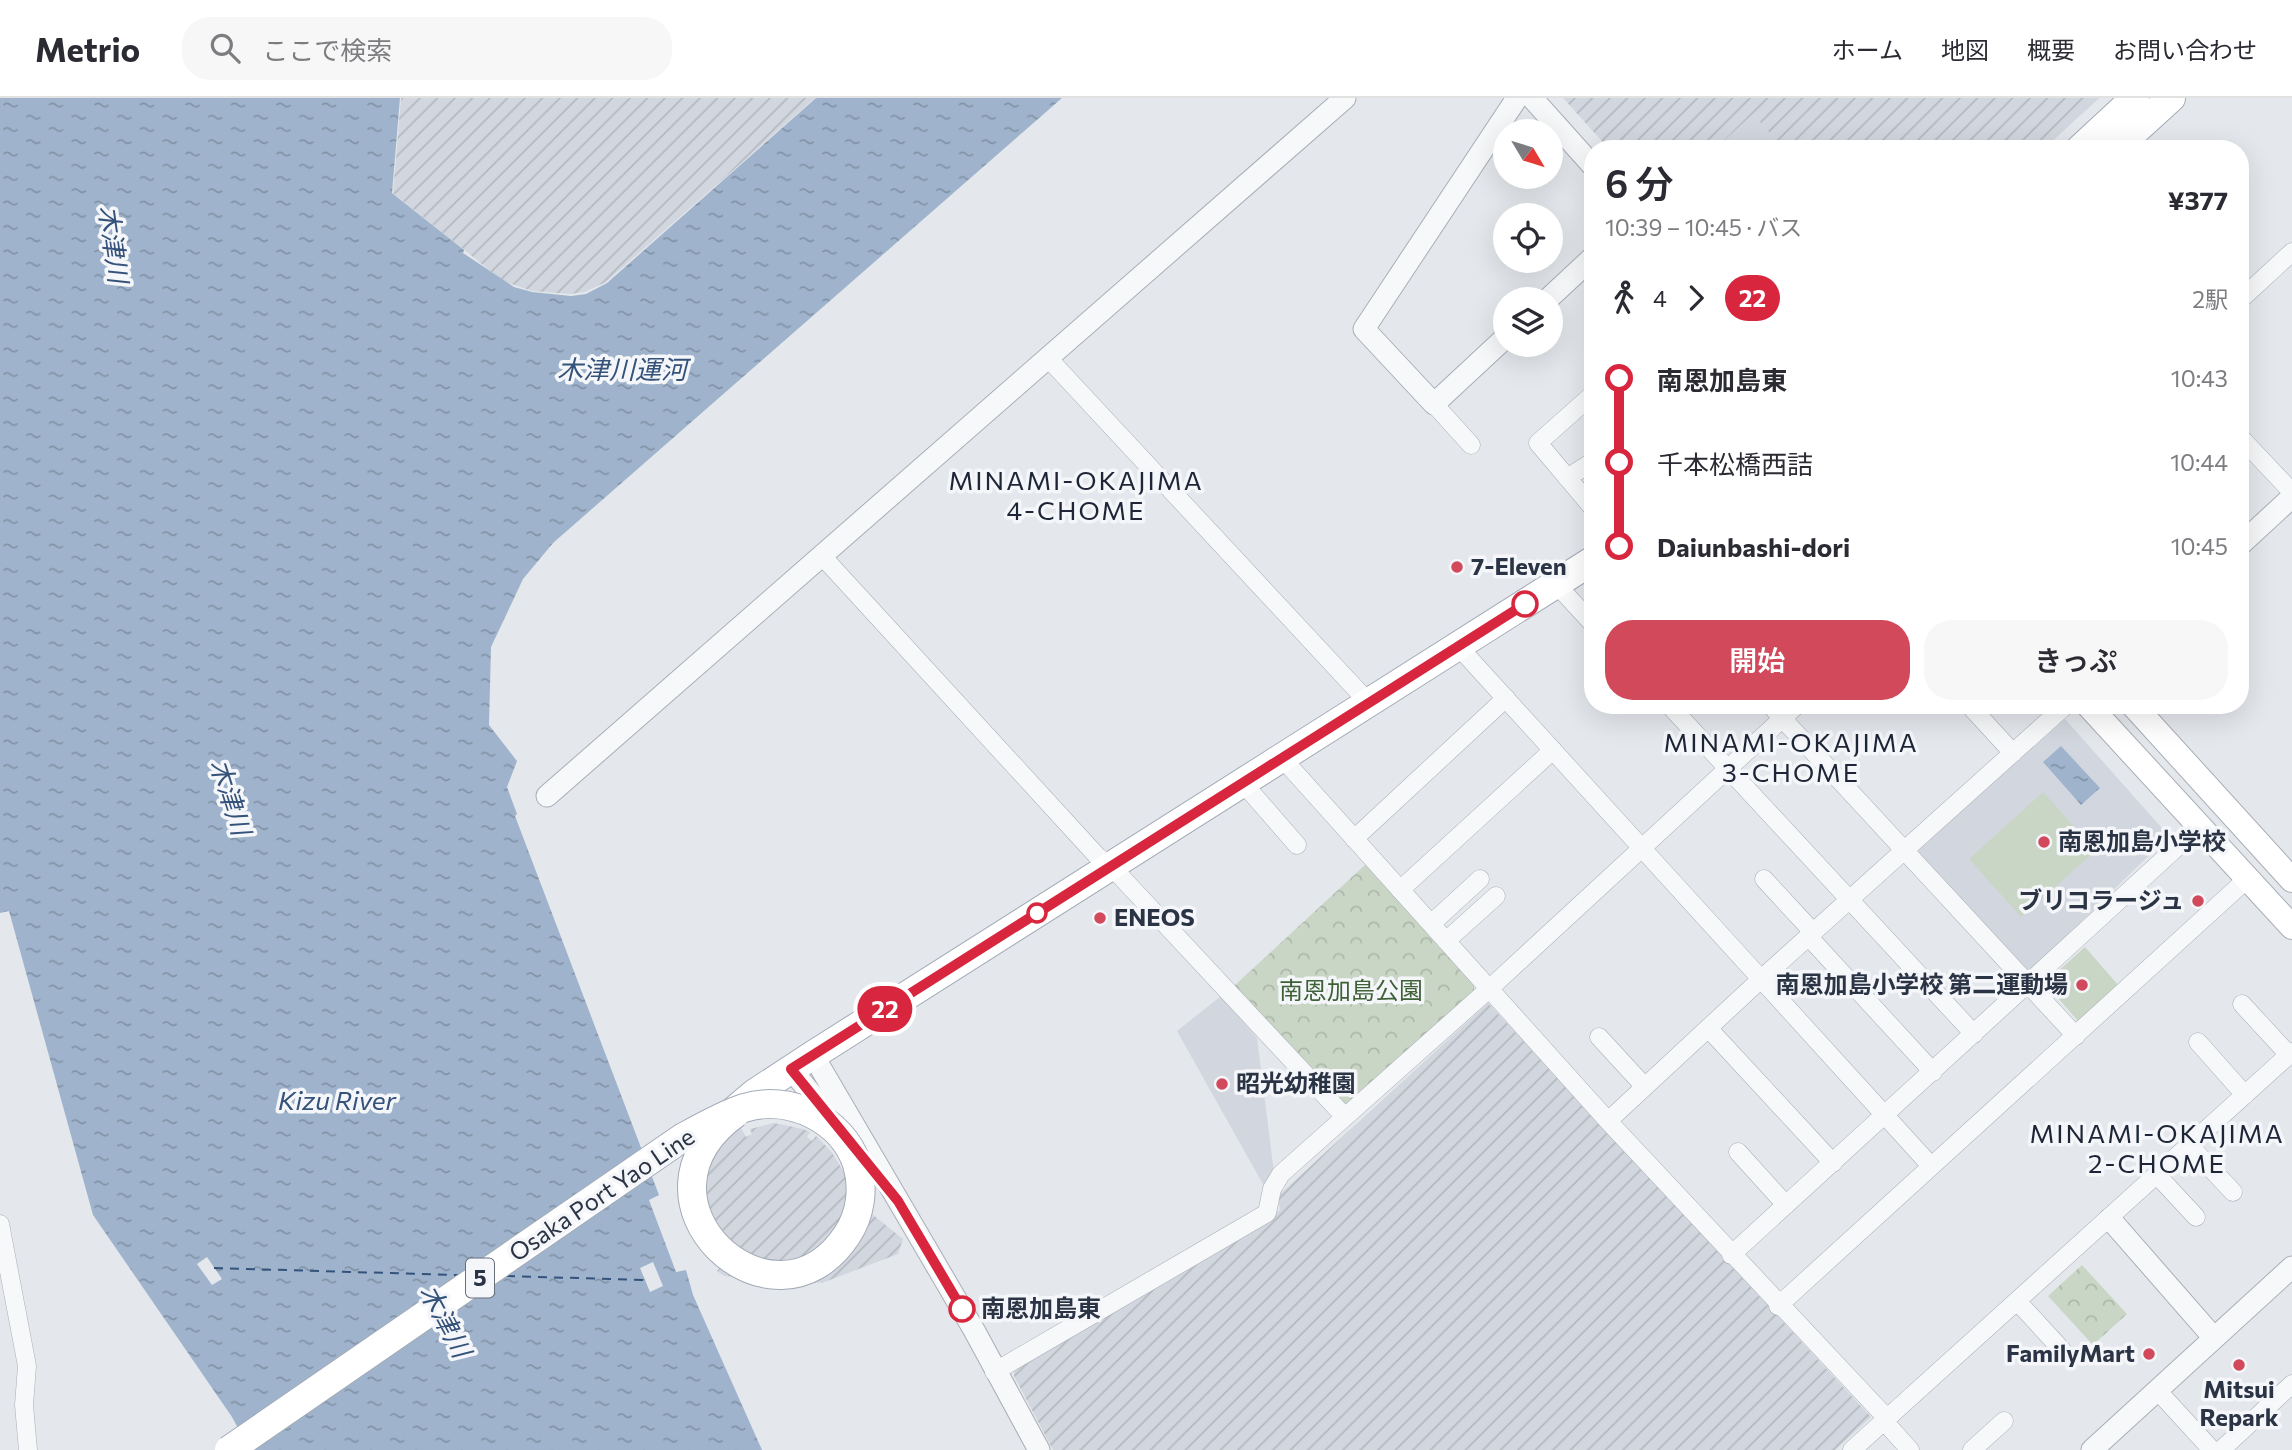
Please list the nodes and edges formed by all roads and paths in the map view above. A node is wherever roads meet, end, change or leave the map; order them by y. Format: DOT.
graph roads {
  1 [pos="1345,98"];
  2 [pos="1517,98"];
  3 [pos="1532,98"];
  4 [pos="2135,98"];
  5 [pos="2171,98"];
  6 [pos="2090,140"];
  7 [pos="2125,140"];
  8 [pos="1584,156"];
  9 [pos="2292,253"];
  10 [pos="1584,265"];
  11 [pos="1561,287"];
  12 [pos="2249,292"];
  13 [pos="1493,349"];
  14 [pos="1047,357"];
  15 [pos="1584,402"];
  16 [pos="1434,404"];
  17 [pos="1471,446"];
  18 [pos="2249,448"];
  19 [pos="1584,466"];
  20 [pos="1567,478"];
  21 [pos="2292,495"];
  22 [pos="1584,498"];
  23 [pos="2249,536"];
  24 [pos="823,557"];
  25 [pos="1584,566"];
  26 [pos="1556,584"];
  27 [pos="1584,614"];
  28 [pos="1458,646"];
  29 [pos="1506,698"];
  30 [pos="1369,703"];
  31 [pos="1677,714"];
  32 [pos="1774,714"];
  33 [pos="1778,714"];
  34 [pos="1977,714"];
  35 [pos="2056,714"];
  36 [pos="2096,714"];
  37 [pos="2141,714"];
  38 [pos="1553,750"];
  39 [pos="2013,753"];
  40 [pos="1282,758"];
  41 [pos="1728,769"];
  42 [pos="1243,783"];
  43 [pos="547,796"];
  44 [pos="2199,827"];
  45 [pos="1354,839"];
  46 [pos="1297,845"];
  47 [pos="1641,847"];
  48 [pos="1902,851"];
  49 [pos="1111,866"];
  50 [pos="1480,879"];
  51 [pos="1765,879"];
  52 [pos="2247,879"];
  53 [pos="2292,880"];
  54 [pos="1400,890"];
  55 [pos="1496,896"];
  56 [pos="1849,899"];
  57 [pos="1431,923"];
  58 [pos="2292,927"];
  59 [pos="1811,934"];
  60 [pos="1446,941"];
  61 [pos="1760,980"];
  62 [pos="2029,985"];
  63 [pos="1489,989"];
  64 [pos="2242,1004"];
  65 [pos="1708,1028"];
  66 [pos="1974,1034"];
  67 [pos="2076,1036"];
  68 [pos="1599,1037"];
  69 [pos="2198,1042"];
  70 [pos="2290,1053"];
  71 [pos="802,1062"];
  72 [pos="1933,1072"];
  73 [pos="1645,1087"];
  74 [pos="2245,1094"];
  75 [pos="1884,1116"];
  76 [pos="1345,1117"];
  77 [pos="1608,1122"];
  78 [pos="2189,1145"];
  79 [pos="1738,1153"];
  80 [pos="1833,1163"];
  81 [pos="1931,1166"];
  82 [pos="2157,1175"];
  83 [pos="2233,1192"];
  84 [pos="1786,1205"];
  85 [pos="2196,1217"];
  86 [pos="2110,1219"];
  87 [pos="0,1224"];
  88 [pos="1731,1255"];
  89 [pos="2292,1267"];
  90 [pos="2017,1301"];
  91 [pos="1778,1306"];
  92 [pos="2214,1338"];
  93 [pos="2062,1350"];
  94 [pos="995,1373"];
  95 [pos="2292,1384"];
  96 [pos="2157,1390"];
  97 [pos="1884,1421"];
  98 [pos="2004,1421"];
  99 [pos="28,1450"];
  100 [pos="229,1450"];
  101 [pos="1039,1450"];
  102 [pos="1852,1450"];
  103 [pos="1910,1450"];
  104 [pos="1972,1450"];
  105 [pos="2092,1450"];
  106 [pos="2212,1450"];
  107 [pos="2221,1450"];
  1 -- 14 [label="street"];
  2 -- 16 [label="street"];
  3 -- 8 [label="street"];
  4 -- 6 [label="main road"];
  5 -- 7 [label="main road"];
  9 -- 12 [label="street"];
  10 -- 11 [label="street"];
  13 -- 16 [label="street"];
  14 -- 24 [label="street"];
  14 -- 30 [label="street"];
  15 -- 20 [label="street"];
  16 -- 17 [label="street"];
  18 -- 21 [label="street"];
  19 -- 20 [label="street"];
  20 -- 22 [label="street"];
  21 -- 23 [label="street"];
  24 -- 43 [label="street"];
  24 -- 49 [label="street"];
  25 -- 26 [label="main road, Osaka Port Yao Line / 5"];
  26 -- 27 [label="street"];
  26 -- 28 [label="main road, Osaka Port Yao Line / 5"];
  28 -- 29 [label="street"];
  28 -- 30 [label="main road, Osaka Port Yao Line / 5"];
  29 -- 38 [label="street"];
  29 -- 45 [label="street"];
  30 -- 40 [label="main road, Osaka Port Yao Line / 5"];
  31 -- 41 [label="street"];
  32 -- 41 [label="street"];
  33 -- 48 [label="street"];
  34 -- 39 [label="street"];
  35 -- 39 [label="street"];
  36 -- 44 [label="main road"];
  37 -- 53 [label="main road"];
  38 -- 47 [label="street"];
  38 -- 54 [label="street"];
  39 -- 48 [label="street"];
  40 -- 42 [label="main road, Osaka Port Yao Line / 5"];
  40 -- 45 [label="street"];
  41 -- 47 [label="street"];
  41 -- 56 [label="street"];
  42 -- 46 [label="street"];
  42 -- 49 [label="main road, Osaka Port Yao Line / 5"];
  44 -- 52 [label="main road"];
  44 -- 62 [label="street"];
  45 -- 54 [label="street"];
  47 -- 61 [label="street"];
  47 -- 63 [label="street"];
  48 -- 56 [label="street"];
  48 -- 62 [label="street"];
  49 -- 71 [label="main road, Osaka Port Yao Line / 5"];
  49 -- 76 [label="street"];
  50 -- 57 [label="street"];
  51 -- 59 [label="street"];
  52 -- 58 [label="main road"];
  52 -- 67 [label="street"];
  54 -- 57 [label="street"];
  55 -- 60 [label="street"];
  56 -- 59 [label="street"];
  56 -- 66 [label="street"];
  57 -- 60 [label="street"];
  59 -- 61 [label="street"];
  59 -- 72 [label="street"];
  60 -- 63 [label="street"];
  61 -- 65 [label="street"];
  61 -- 75 [label="street"];
  62 -- 66 [label="street"];
  62 -- 67 [label="street"];
  63 -- 76 [label="street"];
  63 -- 77 [label="street"];
  64 -- 70 [label="street"];
  65 -- 73 [label="street"];
  65 -- 80 [label="street"];
  66 -- 72 [label="street"];
  67 -- 81 [label="street"];
  68 -- 73 [label="street"];
  69 -- 74 [label="street"];
  70 -- 74 [label="street"];
  71 -- 94 [label="street"];
  71 -- 100 [label="main road, Osaka Port Yao Line / 5, bridge"];
  72 -- 75 [label="street"];
  73 -- 77 [label="street"];
  74 -- 78 [label="street"];
  75 -- 80 [label="street"];
  75 -- 81 [label="street"];
  76 -- 94 [label="street"];
  77 -- 88 [label="street"];
  78 -- 82 [label="street"];
  78 -- 83 [label="street"];
  79 -- 84 [label="street"];
  80 -- 84 [label="street"];
  81 -- 91 [label="street"];
  82 -- 85 [label="street"];
  82 -- 86 [label="street"];
  84 -- 88 [label="street"];
  86 -- 90 [label="street"];
  86 -- 92 [label="street"];
  87 -- 99 [label="street"];
  88 -- 91 [label="street"];
  89 -- 92 [label="street"];
  90 -- 93 [label="street"];
  90 -- 97 [label="street"];
  91 -- 97 [label="street"];
  92 -- 96 [label="street"];
  94 -- 101 [label="street"];
  95 -- 107 [label="street"];
  96 -- 105 [label="street"];
  96 -- 106 [label="street"];
  97 -- 102 [label="street"];
  97 -- 103 [label="street"];
  98 -- 104 [label="street"];
}
